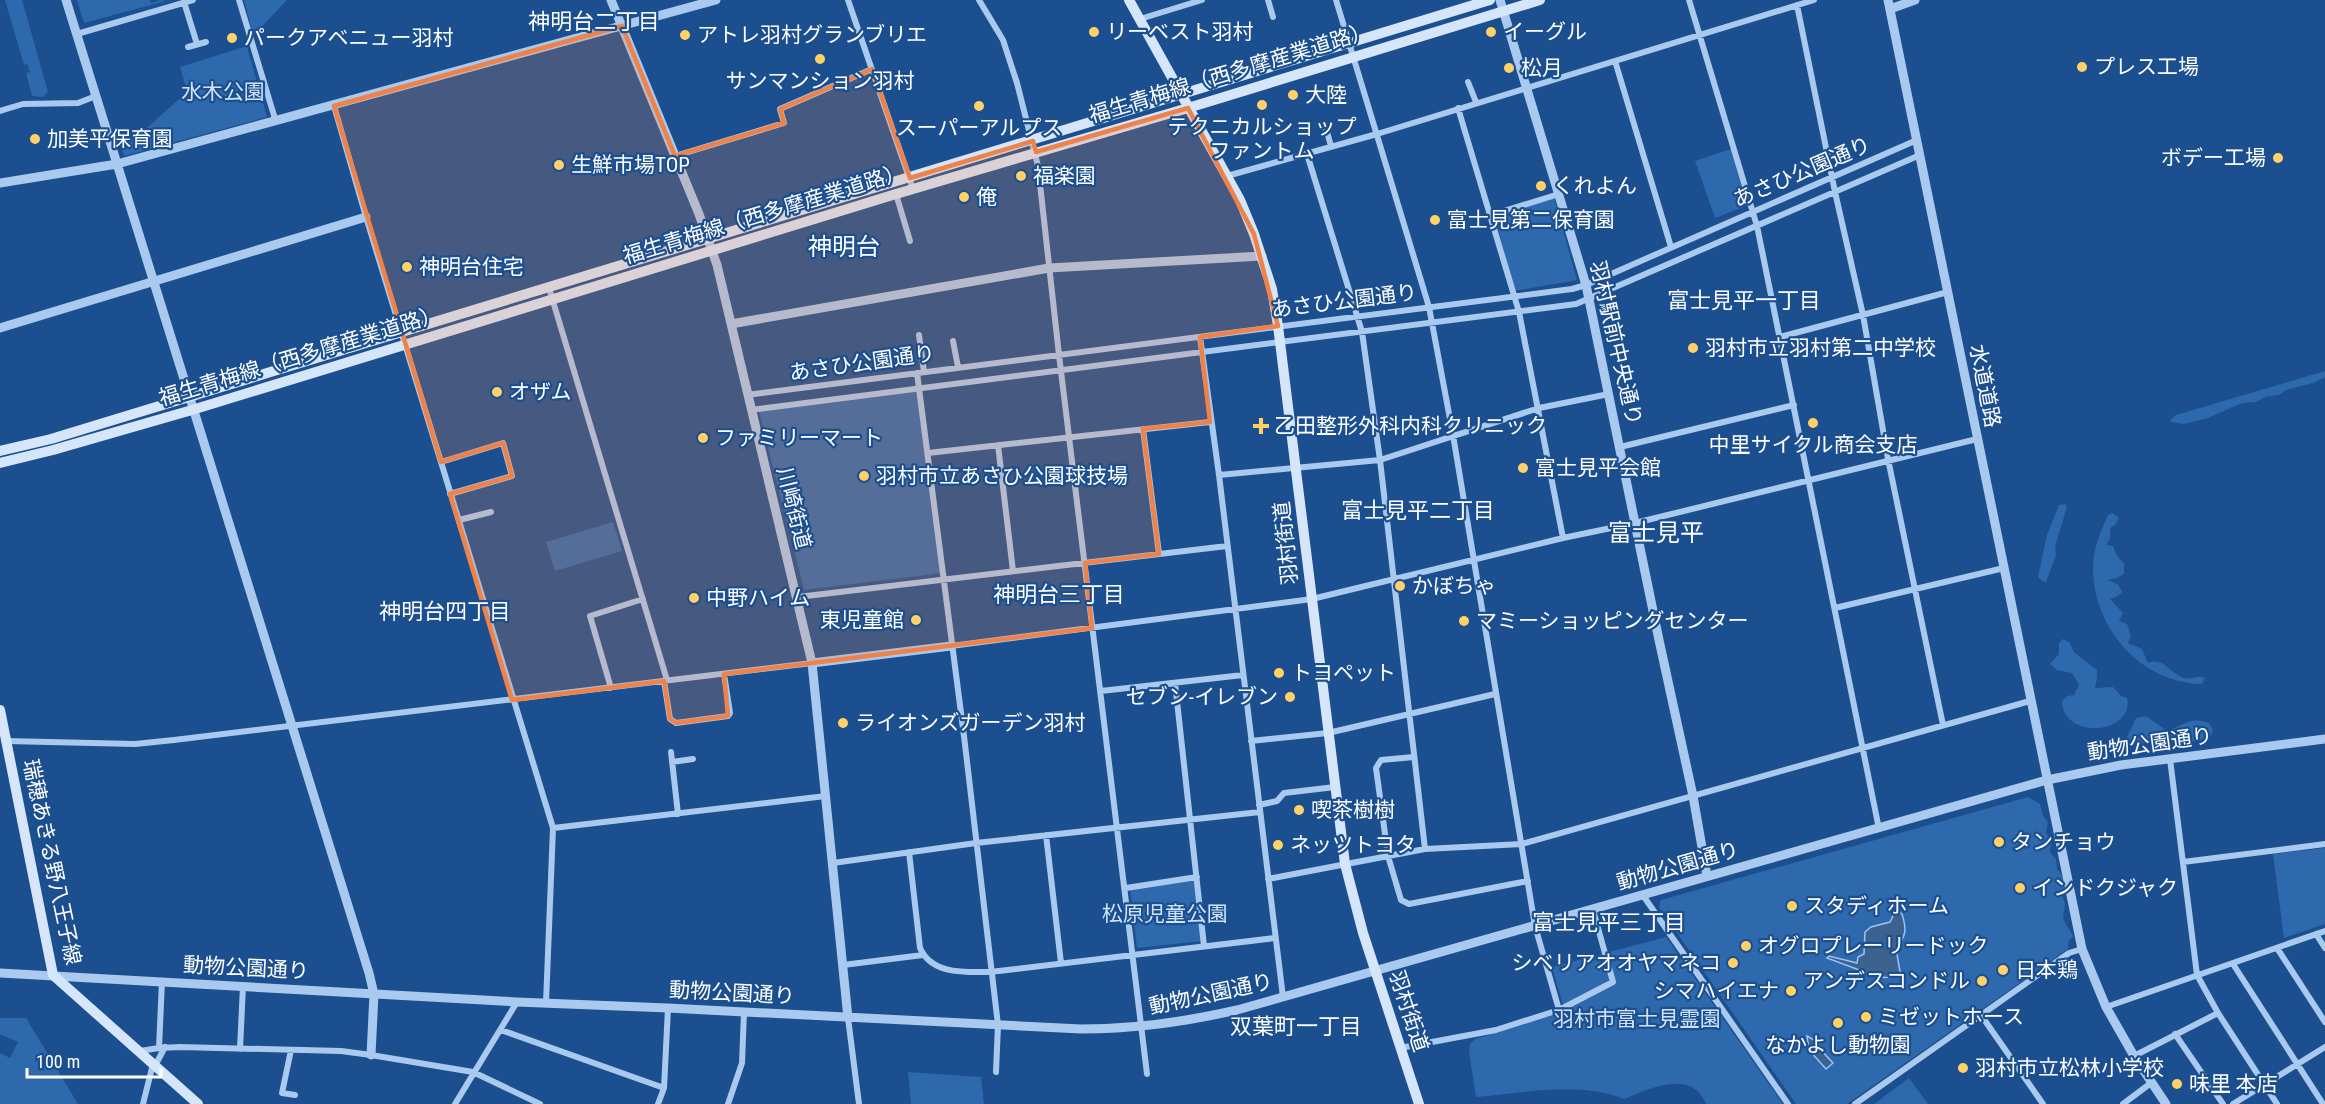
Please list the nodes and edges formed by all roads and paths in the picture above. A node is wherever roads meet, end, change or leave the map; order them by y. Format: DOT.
graph roads {
  1 [pos="66,0"];
  2 [pos="193,0"];
  3 [pos="239,0"];
  4 [pos="611,0"];
  5 [pos="716,0"];
  6 [pos="848,0"];
  7 [pos="979,0"];
  8 [pos="1129,0"];
  9 [pos="1202,0"];
  10 [pos="1268,0"];
  11 [pos="1336,0"];
  12 [pos="1490,0"];
  13 [pos="1539,0"];
  14 [pos="1689,0"];
  15 [pos="1814,0"];
  16 [pos="1916,0"];
  17 [pos="184,2"];
  18 [pos="1889,4"];
  19 [pos="1797,5"];
  20 [pos="1502,6"];
  21 [pos="1273,17"];
  22 [pos="1140,19"];
  23 [pos="622,26"];
  24 [pos="76,34"];
  25 [pos="1699,35"];
  26 [pos="206,42"];
  27 [pos="1349,43"];
  28 [pos="196,45"];
  29 [pos="188,47"];
  30 [pos="1354,56"];
  31 [pos="1615,61"];
  32 [pos="872,69"];
  33 [pos="1468,82"];
  34 [pos="1526,87"];
  35 [pos="1180,93"];
  36 [pos="96,96"];
  37 [pos="1476,102"];
  38 [pos="334,106"];
  39 [pos="1188,108"];
  40 [pos="1458,108"];
  41 [pos="0,111"];
  42 [pos="276,122"];
  43 [pos="1325,125"];
  44 [pos="1377,134"];
  45 [pos="1917,140"];
  46 [pos="1034,146"];
  47 [pos="1331,146"];
  48 [pos="1306,154"];
  49 [pos="675,156"];
  50 [pos="1920,156"];
  51 [pos="117,164"];
  52 [pos="1227,176"];
  53 [pos="1832,176"];
  54 [pos="0,183"];
  55 [pos="911,183"];
  56 [pos="1835,192"];
  57 [pos="896,194"];
  58 [pos="1559,194"];
  59 [pos="1752,212"];
  60 [pos="1491,215"];
  61 [pos="366,217"];
  62 [pos="1756,226"];
  63 [pos="910,241"];
  64 [pos="710,245"];
  65 [pos="1671,247"];
  66 [pos="1262,256"];
  67 [pos="1049,268"];
  68 [pos="153,282"];
  69 [pos="1586,285"];
  70 [pos="1948,292"];
  71 [pos="551,294"];
  72 [pos="1514,296"];
  73 [pos="1589,300"];
  74 [pos="1429,307"];
  75 [pos="1519,312"];
  76 [pos="1863,315"];
  77 [pos="1358,316"];
  78 [pos="1433,322"];
  79 [pos="731,324"];
  80 [pos="1278,326"];
  81 [pos="0,328"];
  82 [pos="1362,332"];
  83 [pos="919,335"];
  84 [pos="1200,337"];
  85 [pos="1780,337"];
  86 [pos="403,338"];
  87 [pos="953,341"];
  88 [pos="1280,341"];
  89 [pos="1201,352"];
  90 [pos="1059,355"];
  91 [pos="958,367"];
  92 [pos="1062,370"];
  93 [pos="920,372"];
  94 [pos="919,388"];
  95 [pos="1610,394"];
  96 [pos="747,395"];
  97 [pos="189,396"];
  98 [pos="1794,405"];
  99 [pos="1539,408"];
  100 [pos="192,410"];
  101 [pos="751,410"];
  102 [pos="1210,422"];
  103 [pos="1143,429"];
  104 [pos="1453,435"];
  105 [pos="1070,437"];
  106 [pos="1977,439"];
  107 [pos="998,445"];
  108 [pos="1620,447"];
  109 [pos="0,451"];
  110 [pos="928,453"];
  111 [pos="1888,459"];
  112 [pos="1380,460"];
  113 [pos="441,462"];
  114 [pos="0,463"];
  115 [pos="1297,467"];
  116 [pos="1219,475"];
  117 [pos="1807,480"];
  118 [pos="450,494"];
  119 [pos="491,512"];
  120 [pos="459,520"];
  121 [pos="1635,523"];
  122 [pos="1563,538"];
  123 [pos="1227,546"];
  124 [pos="1159,554"];
  125 [pos="1474,560"];
  126 [pos="1085,562"];
  127 [pos="2004,568"];
  128 [pos="1013,571"];
  129 [pos="944,580"];
  130 [pos="1393,581"];
  131 [pos="1916,589"];
  132 [pos="798,597"];
  133 [pos="643,599"];
  134 [pos="1312,599"];
  135 [pos="1834,608"];
  136 [pos="1236,609"];
  137 [pos="1092,628"];
  138 [pos="951,646"];
  139 [pos="812,663"];
  140 [pos="724,674"];
  141 [pos="1243,675"];
  142 [pos="666,680"];
  143 [pos="1175,683"];
  144 [pos="611,688"];
  145 [pos="1101,691"];
  146 [pos="1495,694"];
  147 [pos="512,700"];
  148 [pos="2030,701"];
  149 [pos="0,710"];
  150 [pos="1409,714"];
  151 [pos="1943,725"];
  152 [pos="290,726"];
  153 [pos="1328,733"];
  154 [pos="2325,739"];
  155 [pos="3,741"];
  156 [pos="1251,741"];
  157 [pos="1863,749"];
  158 [pos="670,752"];
  159 [pos="1414,757"];
  160 [pos="693,759"];
  161 [pos="2170,759"];
  162 [pos="672,762"];
  163 [pos="2047,780"];
  164 [pos="1335,787"];
  165 [pos="826,796"];
  166 [pos="1693,796"];
  167 [pos="1259,808"];
  168 [pos="678,814"];
  169 [pos="1190,819"];
  170 [pos="1118,827"];
  171 [pos="553,828"];
  172 [pos="1879,828"];
  173 [pos="1046,836"];
  174 [pos="976,843"];
  175 [pos="1522,844"];
  176 [pos="2325,844"];
  177 [pos="1425,849"];
  178 [pos="909,852"];
  179 [pos="1388,856"];
  180 [pos="2183,862"];
  181 [pos="833,863"];
  182 [pos="1346,864"];
  183 [pos="1707,876"];
  184 [pos="1197,878"];
  185 [pos="1268,879"];
  186 [pos="1528,881"];
  187 [pos="1126,888"];
  188 [pos="1642,894"];
  189 [pos="1593,910"];
  190 [pos="1535,926"];
  191 [pos="2325,931"];
  192 [pos="2316,934"];
  193 [pos="1275,938"];
  194 [pos="1204,946"];
  195 [pos="2277,948"];
  196 [pos="2325,948"];
  197 [pos="2082,949"];
  198 [pos="923,955"];
  199 [pos="1134,955"];
  200 [pos="1061,963"];
  201 [pos="2233,964"];
  202 [pos="843,965"];
  203 [pos="1375,971"];
  204 [pos="990,972"];
  205 [pos="0,973"];
  206 [pos="53,975"];
  207 [pos="2197,975"];
  208 [pos="162,981"];
  209 [pos="243,986"];
  210 [pos="374,994"];
  211 [pos="1283,997"];
  212 [pos="517,1002"];
  213 [pos="546,1003"];
  214 [pos="2106,1007"];
  215 [pos="668,1008"];
  216 [pos="1559,1010"];
  217 [pos="744,1012"];
  218 [pos="2218,1013"];
  219 [pos="1982,1015"];
  220 [pos="848,1018"];
  221 [pos="2325,1022"];
  222 [pos="998,1025"];
  223 [pos="1142,1027"];
  224 [pos="501,1030"];
  225 [pos="2175,1034"];
  226 [pos="2325,1047"];
  227 [pos="162,1048"];
  228 [pos="1400,1048"];
  229 [pos="240,1049"];
  230 [pos="291,1050"];
  231 [pos="140,1051"];
  232 [pos="371,1054"];
  233 [pos="2134,1056"];
  234 [pos="155,1064"];
  235 [pos="2297,1064"];
  236 [pos="473,1072"];
  237 [pos="996,1072"];
  238 [pos="1147,1074"];
  239 [pos="2151,1083"];
  240 [pos="2265,1085"];
  241 [pos="664,1088"];
  242 [pos="295,1095"];
  243 [pos="196,1103"];
  244 [pos="532,1103"];
  245 [pos="143,1104"];
  246 [pos="455,1104"];
  247 [pos="540,1104"];
  248 [pos="658,1104"];
  249 [pos="729,1104"];
  250 [pos="733,1104"];
  251 [pos="859,1104"];
  252 [pos="1419,1104"];
  253 [pos="1788,1104"];
  254 [pos="1855,1104"];
  255 [pos="2043,1104"];
  256 [pos="2123,1104"];
  257 [pos="2166,1104"];
  258 [pos="2223,1104"];
  259 [pos="2233,1104"];
  260 [pos="2277,1104"];
  261 [pos="2323,1104"];
  1 -- 24 [label="street"];
  2 -- 17 [label="street"];
  3 -- 42 [label="street"];
  4 -- 23 [label="street, 川崎街道"];
  5 -- 23 [label="street"];
  6 -- 32 [label="street"];
  7 -- 46 [label="street"];
  8 -- 22 [label="main road, 羽村街道"];
  9 -- 22 [label="street"];
  10 -- 21 [label="street"];
  11 -- 27 [label="street"];
  12 -- 27 [label="main road, 福生青梅線（西多摩産業道路）"];
  13 -- 20 [label="main road, 福生青梅線（西多摩産業道路）"];
  14 -- 25 [label="street"];
  15 -- 19 [label="street"];
  16 -- 18 [label="street"];
  17 -- 24 [label="street"];
  17 -- 28 [label="street"];
  18 -- 45 [label="street, 水道道路"];
  19 -- 25 [label="street"];
  19 -- 53 [label="street"];
  20 -- 30 [label="main road, 福生青梅線（西多摩産業道路）"];
  20 -- 34 [label="street, 羽村駅前中央通り"];
  22 -- 35 [label="main road, 羽村街道"];
  23 -- 38 [label="street"];
  23 -- 49 [label="street, 川崎街道"];
  24 -- 36 [label="street"];
  25 -- 31 [label="street"];
  25 -- 59 [label="street"];
  26 -- 28 [label="street"];
  27 -- 30 [label="street"];
  27 -- 35 [label="main road, 福生青梅線（西多摩産業道路）"];
  28 -- 29 [label="street"];
  30 -- 39 [label="main road, 福生青梅線（西多摩産業道路）"];
  30 -- 44 [label="street"];
  31 -- 34 [label="street"];
  31 -- 65 [label="street"];
  32 -- 49 [label="street"];
  32 -- 55 [label="street"];
  33 -- 37 [label="street"];
  34 -- 37 [label="street"];
  34 -- 58 [label="street, 羽村駅前中央通り"];
  35 -- 39 [label="main road, 羽村街道"];
  35 -- 46 [label="main road, 福生青梅線（西多摩産業道路）"];
  36 -- 41 [label="street"];
  36 -- 51 [label="street"];
  37 -- 40 [label="street"];
  38 -- 42 [label="street"];
  38 -- 61 [label="street"];
  39 -- 46 [label="main road, 福生青梅線（西多摩産業道路）"];
  39 -- 52 [label="main road, 羽村街道"];
  40 -- 44 [label="street"];
  40 -- 60 [label="street"];
  42 -- 51 [label="street"];
  43 -- 47 [label="street"];
  44 -- 47 [label="street"];
  44 -- 74 [label="street"];
  45 -- 50 [label="street, 水道道路"];
  45 -- 53 [label="street, あさひ公園通り"];
  46 -- 55 [label="main road, 福生青梅線（西多摩産業道路）"];
  46 -- 67 [label="street"];
  47 -- 48 [label="street"];
  48 -- 52 [label="street"];
  48 -- 77 [label="street"];
  49 -- 64 [label="street, 川崎街道"];
  50 -- 56 [label="street, あさひ公園通り"];
  50 -- 70 [label="street, 水道道路"];
  51 -- 54 [label="street"];
  51 -- 68 [label="street"];
  52 -- 66 [label="main road, 羽村街道"];
  53 -- 56 [label="street"];
  53 -- 59 [label="street, あさひ公園通り"];
  55 -- 57 [label="main road, 福生青梅線（西多摩産業道路）"];
  55 -- 64 [label="main road, 福生青梅線（西多摩産業道路）"];
  56 -- 62 [label="street, あさひ公園通り"];
  56 -- 76 [label="street"];
  57 -- 63 [label="street"];
  57 -- 64 [label="main road, 福生青梅線（西多摩産業道路）"];
  58 -- 60 [label="street"];
  58 -- 69 [label="street, 羽村駅前中央通り"];
  59 -- 62 [label="street"];
  59 -- 65 [label="street, あさひ公園通り"];
  60 -- 72 [label="street"];
  61 -- 68 [label="street"];
  61 -- 86 [label="street"];
  62 -- 73 [label="street, あさひ公園通り"];
  62 -- 85 [label="street"];
  64 -- 71 [label="main road, 福生青梅線（西多摩産業道路）"];
  64 -- 79 [label="street, 川崎街道"];
  65 -- 69 [label="street, あさひ公園通り"];
  66 -- 67 [label="street"];
  66 -- 80 [label="main road, 羽村街道"];
  67 -- 79 [label="street"];
  67 -- 90 [label="street"];
  68 -- 81 [label="street"];
  68 -- 97 [label="street"];
  69 -- 72 [label="street, あさひ公園通り"];
  69 -- 73 [label="street, 羽村駅前中央通り"];
  70 -- 76 [label="street"];
  70 -- 106 [label="street, 水道道路"];
  71 -- 86 [label="main road, 福生青梅線（西多摩産業道路）"];
  71 -- 133 [label="street"];
  72 -- 74 [label="street, あさひ公園通り"];
  72 -- 75 [label="street"];
  73 -- 75 [label="street, あさひ公園通り"];
  73 -- 95 [label="street, 羽村駅前中央通り"];
  74 -- 77 [label="street, あさひ公園通り"];
  74 -- 78 [label="street"];
  75 -- 78 [label="street, あさひ公園通り"];
  75 -- 99 [label="street"];
  76 -- 85 [label="street"];
  76 -- 111 [label="street"];
  77 -- 80 [label="street, あさひ公園通り"];
  77 -- 82 [label="street"];
  78 -- 82 [label="street, あさひ公園通り"];
  78 -- 104 [label="street"];
  79 -- 96 [label="street, 川崎街道"];
  80 -- 84 [label="street, あさひ公園通り"];
  80 -- 88 [label="main road, 羽村街道"];
  82 -- 88 [label="street, あさひ公園通り"];
  82 -- 112 [label="street"];
  83 -- 93 [label="street"];
  84 -- 89 [label="street"];
  84 -- 90 [label="street, あさひ公園通り"];
  85 -- 98 [label="street"];
  86 -- 97 [label="main road, 福生青梅線（西多摩産業道路）"];
  86 -- 100 [label="main road, 福生青梅線（西多摩産業道路）"];
  86 -- 113 [label="street"];
  87 -- 91 [label="street"];
  88 -- 89 [label="street, あさひ公園通り"];
  88 -- 115 [label="main road, 羽村街道"];
  89 -- 92 [label="street, あさひ公園通り"];
  89 -- 102 [label="street"];
  90 -- 91 [label="street, あさひ公園通り"];
  90 -- 92 [label="street"];
  91 -- 93 [label="street, あさひ公園通り"];
  92 -- 94 [label="street, あさひ公園通り"];
  92 -- 105 [label="street"];
  93 -- 94 [label="street"];
  93 -- 96 [label="street, あさひ公園通り"];
  94 -- 101 [label="street, あさひ公園通り"];
  94 -- 110 [label="street"];
  95 -- 99 [label="street"];
  95 -- 108 [label="street, 羽村駅前中央通り"];
  96 -- 101 [label="street, 川崎街道"];
  97 -- 100 [label="street"];
  97 -- 109 [label="main road, 福生青梅線（西多摩産業道路）"];
  98 -- 108 [label="street"];
  98 -- 117 [label="street"];
  99 -- 104 [label="street"];
  99 -- 122 [label="street"];
  100 -- 114 [label="main road, 福生青梅線（西多摩産業道路）"];
  100 -- 152 [label="street"];
  101 -- 132 [label="street, 川崎街道"];
  102 -- 103 [label="street"];
  102 -- 116 [label="street"];
  103 -- 105 [label="street"];
  103 -- 124 [label="street"];
  104 -- 112 [label="street"];
  104 -- 125 [label="street"];
  105 -- 107 [label="street"];
  105 -- 126 [label="street"];
  106 -- 111 [label="street"];
  106 -- 127 [label="street, 水道道路"];
  107 -- 110 [label="street"];
  107 -- 128 [label="street"];
  108 -- 121 [label="street, 羽村駅前中央通り"];
  110 -- 129 [label="street"];
  111 -- 117 [label="street"];
  111 -- 131 [label="street"];
  112 -- 115 [label="street"];
  112 -- 130 [label="street"];
  113 -- 118 [label="street"];
  113 -- 118 [label="street"];
  115 -- 116 [label="street"];
  115 -- 134 [label="main road, 羽村街道"];
  116 -- 123 [label="street"];
  117 -- 121 [label="street"];
  117 -- 135 [label="street"];
  118 -- 120 [label="street"];
  119 -- 120 [label="street"];
  120 -- 147 [label="street"];
  121 -- 122 [label="street"];
  121 -- 166 [label="street, 羽村駅前中央通り"];
  122 -- 125 [label="street"];
  123 -- 124 [label="street"];
  123 -- 136 [label="street"];
  124 -- 126 [label="street"];
  125 -- 130 [label="street"];
  125 -- 146 [label="street"];
  126 -- 128 [label="street"];
  126 -- 137 [label="street"];
  127 -- 131 [label="street"];
  127 -- 148 [label="street, 水道道路"];
  128 -- 129 [label="street"];
  129 -- 132 [label="street"];
  129 -- 138 [label="street"];
  130 -- 134 [label="street"];
  130 -- 150 [label="street"];
  131 -- 135 [label="street"];
  131 -- 151 [label="street"];
  132 -- 139 [label="street, 川崎街道"];
  133 -- 142 [label="street"];
  133 -- 144 [label="street"];
  134 -- 136 [label="street"];
  134 -- 153 [label="main road, 羽村街道"];
  135 -- 157 [label="street"];
  136 -- 137 [label="street"];
  136 -- 141 [label="street"];
  137 -- 138 [label="street"];
  137 -- 145 [label="street"];
  138 -- 139 [label="street"];
  138 -- 174 [label="street"];
  139 -- 140 [label="street"];
  139 -- 165 [label="street, 川崎街道"];
  140 -- 142 [label="street"];
  140 -- 142 [label="street"];
  141 -- 143 [label="street"];
  141 -- 156 [label="street"];
  142 -- 144 [label="street"];
  143 -- 145 [label="street"];
  143 -- 169 [label="street"];
  144 -- 147 [label="street"];
  145 -- 170 [label="street"];
  146 -- 150 [label="street"];
  146 -- 175 [label="street"];
  147 -- 152 [label="street"];
  147 -- 171 [label="street"];
  148 -- 151 [label="street"];
  148 -- 163 [label="street, 水道道路"];
  149 -- 155 [label="main road, 瑞穂あきる野八王子線"];
  150 -- 153 [label="street"];
  150 -- 159 [label="street"];
  151 -- 157 [label="street"];
  152 -- 155 [label="street"];
  152 -- 210 [label="street"];
  153 -- 156 [label="street"];
  153 -- 164 [label="main road, 羽村街道"];
  154 -- 161 [label="street, 動物公園通り"];
  155 -- 206 [label="main road, 瑞穂あきる野八王子線"];
  156 -- 167 [label="street"];
  157 -- 166 [label="street"];
  157 -- 172 [label="street"];
  158 -- 162 [label="street"];
  159 -- 177 [label="street"];
  159 -- 179 [label="street"];
  160 -- 162 [label="street"];
  161 -- 163 [label="street, 動物公園通り"];
  161 -- 180 [label="street"];
  162 -- 168 [label="street"];
  163 -- 172 [label="street, 動物公園通り"];
  163 -- 197 [label="street, 水道道路"];
  164 -- 167 [label="street"];
  164 -- 182 [label="main road, 羽村街道"];
  165 -- 168 [label="street"];
  165 -- 181 [label="street, 川崎街道"];
  166 -- 175 [label="street"];
  166 -- 183 [label="street, 羽村駅前中央通り"];
  167 -- 169 [label="street"];
  167 -- 185 [label="street"];
  168 -- 171 [label="street"];
  169 -- 170 [label="street"];
  169 -- 184 [label="street"];
  170 -- 173 [label="street"];
  170 -- 187 [label="street"];
  171 -- 213 [label="street"];
  172 -- 183 [label="street, 動物公園通り"];
  173 -- 174 [label="street"];
  173 -- 200 [label="street"];
  174 -- 178 [label="street"];
  174 -- 204 [label="street"];
  175 -- 177 [label="street"];
  175 -- 186 [label="street"];
  176 -- 180 [label="street"];
  177 -- 179 [label="street"];
  178 -- 181 [label="street"];
  178 -- 198 [label="street"];
  179 -- 182 [label="street"];
  179 -- 186 [label="street"];
  180 -- 207 [label="street"];
  181 -- 202 [label="street, 川崎街道"];
  182 -- 185 [label="street"];
  182 -- 203 [label="main road, 羽村街道"];
  183 -- 188 [label="street, 動物公園通り"];
  184 -- 187 [label="street"];
  184 -- 194 [label="street"];
  185 -- 193 [label="street"];
  186 -- 190 [label="street"];
  187 -- 199 [label="street"];
  188 -- 189 [label="street, 動物公園通り"];
  188 -- 253 [label="street"];
  189 -- 190 [label="street, 動物公園通り"];
  189 -- 216 [label="street"];
  190 -- 203 [label="street, 動物公園通り"];
  190 -- 216 [label="street"];
  191 -- 192 [label="street"];
  192 -- 195 [label="street"];
  192 -- 196 [label="street"];
  193 -- 194 [label="street"];
  193 -- 211 [label="street"];
  194 -- 199 [label="street"];
  195 -- 201 [label="street"];
  195 -- 221 [label="street"];
  197 -- 214 [label="street, 水道道路"];
  197 -- 219 [label="street"];
  198 -- 202 [label="street"];
  198 -- 204 [label="street"];
  199 -- 200 [label="street"];
  199 -- 223 [label="street"];
  200 -- 204 [label="street"];
  201 -- 207 [label="street"];
  201 -- 235 [label="street"];
  202 -- 220 [label="street, 川崎街道"];
  203 -- 211 [label="street, 動物公園通り"];
  203 -- 228 [label="main road, 羽村街道"];
  204 -- 222 [label="street"];
  205 -- 206 [label="street, 動物公園通り"];
  206 -- 208 [label="street, 動物公園通り"];
  206 -- 231 [label="main road, 瑞穂あきる野八王子線"];
  207 -- 214 [label="street"];
  207 -- 218 [label="street"];
  208 -- 209 [label="street, 動物公園通り"];
  208 -- 227 [label="street"];
  209 -- 210 [label="street, 動物公園通り"];
  209 -- 229 [label="street"];
  210 -- 212 [label="street, 動物公園通り"];
  210 -- 232 [label="street"];
  211 -- 223 [label="street, 動物公園通り"];
  212 -- 213 [label="street, 動物公園通り"];
  212 -- 224 [label="street"];
  213 -- 215 [label="street, 動物公園通り"];
  214 -- 233 [label="street, 水道道路"];
  215 -- 217 [label="street, 動物公園通り"];
  215 -- 241 [label="street"];
  216 -- 228 [label="street"];
  217 -- 220 [label="street, 動物公園通り"];
  217 -- 249 [label="street"];
  218 -- 225 [label="street"];
  218 -- 240 [label="street"];
  219 -- 254 [label="street"];
  219 -- 255 [label="street"];
  220 -- 222 [label="street, 動物公園通り"];
  220 -- 251 [label="street"];
  222 -- 223 [label="street, 動物公園通り"];
  222 -- 237 [label="street"];
  223 -- 238 [label="street"];
  224 -- 236 [label="street"];
  224 -- 241 [label="street"];
  225 -- 233 [label="street"];
  225 -- 258 [label="street"];
  226 -- 235 [label="street"];
  227 -- 229 [label="street"];
  227 -- 231 [label="street"];
  227 -- 234 [label="street"];
  228 -- 252 [label="main road, 羽村街道"];
  229 -- 230 [label="street"];
  230 -- 232 [label="street"];
  230 -- 242 [label="street"];
  231 -- 234 [label="main road, 瑞穂あきる野八王子線"];
  232 -- 236 [label="street"];
  233 -- 239 [label="street, 水道道路"];
  234 -- 243 [label="main road, 瑞穂あきる野八王子線"];
  234 -- 245 [label="street"];
  235 -- 240 [label="street"];
  235 -- 261 [label="street"];
  236 -- 244 [label="street"];
  236 -- 246 [label="street"];
  239 -- 256 [label="street"];
  239 -- 257 [label="street, 水道道路"];
  240 -- 259 [label="street"];
  240 -- 260 [label="street"];
  241 -- 248 [label="street"];
  244 -- 247 [label="street"];
  249 -- 250 [label="street"];
}
